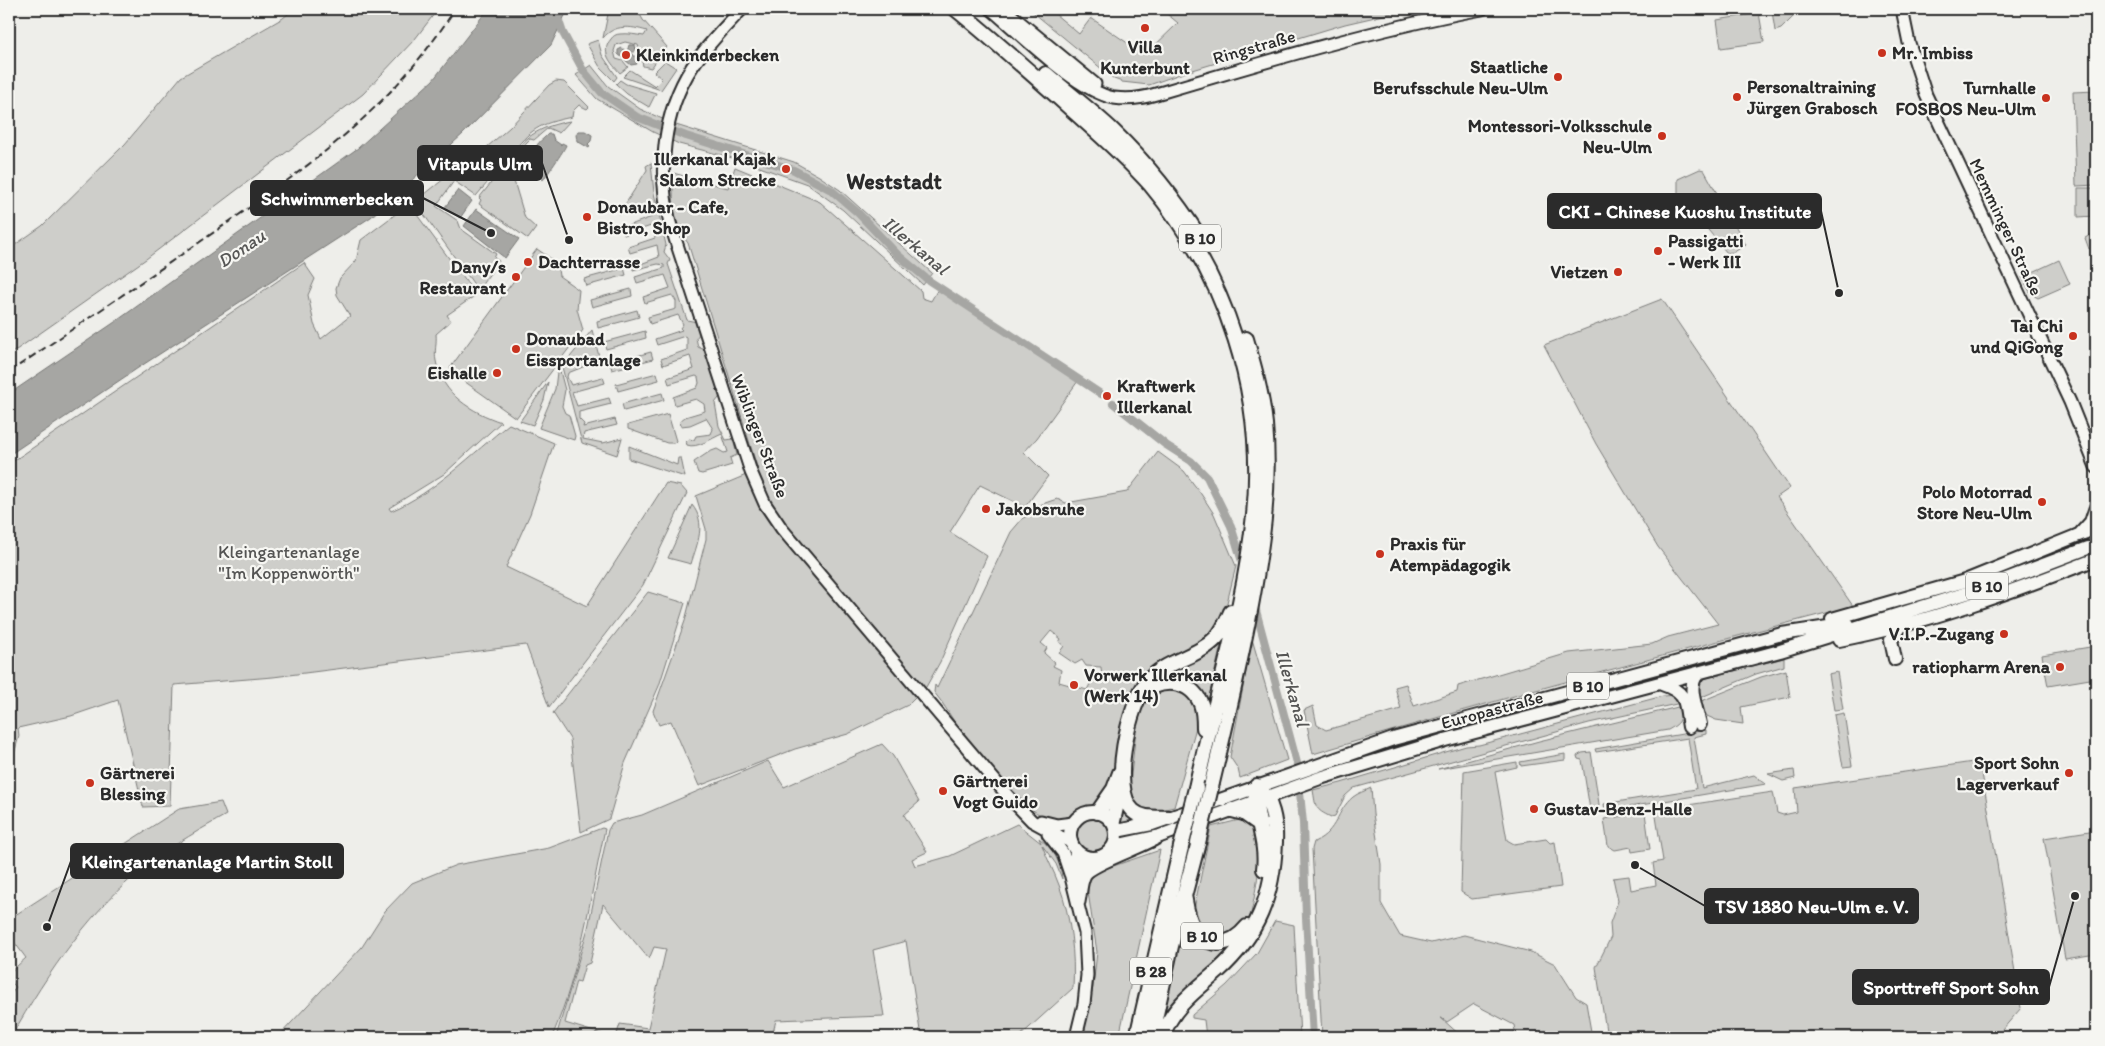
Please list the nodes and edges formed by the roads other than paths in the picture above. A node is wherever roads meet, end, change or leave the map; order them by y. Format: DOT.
graph roads {
  1 [pos="742,9"];
  2 [pos="956,9"];
  3 [pos="970,9"];
  4 [pos="991,9"];
  5 [pos="1004,9"];
  6 [pos="1482,9"];
  7 [pos="1902,9"];
  8 [pos="1908,9"];
  9 [pos="1904,26"];
  10 [pos="1182,86"];
  11 [pos="2096,467"];
  12 [pos="2096,507"];
  13 [pos="2096,528"];
  14 [pos="2079,534"];
  15 [pos="2088,548"];
  16 [pos="2095,562"];
  17 [pos="1240,596"];
  18 [pos="1882,618"];
  19 [pos="1901,626"];
  20 [pos="1782,634"];
  21 [pos="1864,635"];
  22 [pos="1891,640"];
  23 [pos="1780,652"];
  24 [pos="1895,659"];
  25 [pos="1698,674"];
  26 [pos="1662,684"];
  27 [pos="1138,700"];
  28 [pos="1204,751"];
  29 [pos="1123,760"];
  30 [pos="1122,781"];
  31 [pos="1257,786"];
  32 [pos="1261,800"];
  33 [pos="1232,810"];
  34 [pos="1098,812"];
  35 [pos="1025,814"];
  36 [pos="1170,818"];
  37 [pos="1073,823"];
  38 [pos="1260,825"];
  39 [pos="1040,826"];
  40 [pos="1114,826"];
  41 [pos="1160,836"];
  42 [pos="1074,846"];
  43 [pos="1114,846"];
  44 [pos="1091,858"];
  45 [pos="1071,877"];
  46 [pos="1074,891"];
  47 [pos="1177,893"];
  48 [pos="1078,906"];
  49 [pos="1076,1037"];
  50 [pos="1136,1037"];
  51 [pos="1151,1037"];
  52 [pos="1162,1037"];
  1 -- 35 [label="main road, Wiblinger Straße"];
  2 -- 17 [label="highway, B 10"];
  3 -- 47 [label="highway, B 10, bridge"];
  4 -- 10 [label="main road, Ringstraße"];
  5 -- 10 [label="main road, Ringstraße"];
  6 -- 10 [label="main road, Ringstraße"];
  7 -- 9 [label="main road, Memminger Straße"];
  8 -- 9 [label="main road"];
  9 -- 11 [label="main road, Memminger Straße"];
  12 -- 14 [label="main road"];
  13 -- 14 [label="main road"];
  14 -- 16 [label="main road"];
  14 -- 20 [label="main road"];
  15 -- 18 [label="main road, Europastraße / B 10"];
  16 -- 19 [label="main road"];
  17 -- 27 [label="highway, B 10"];
  17 -- 28 [label="highway, B 10"];
  18 -- 20 [label="main road, Europastraße / B 10"];
  18 -- 23 [label="main road, Europastraße / B 10"];
  19 -- 21 [label="main road"];
  19 -- 22 [label="main road"];
  20 -- 31 [label="main road, Europastraße / B 10"];
  21 -- 22 [label="main road"];
  21 -- 23 [label="main road"];
  22 -- 24 [label="main road"];
  23 -- 25 [label="main road, Europastraße / B 10"];
  25 -- 26 [label="main road, Europastraße / B 10"];
  25 -- 26 [label="main road"];
  26 -- 32 [label="main road, Europastraße / B 10"];
  27 -- 28 [label="highway"];
  27 -- 29 [label="highway, B 10"];
  28 -- 47 [label="highway, B 10, bridge"];
  29 -- 30 [label="highway"];
  29 -- 34 [label="highway, B 10"];
  30 -- 36 [label="highway"];
  30 -- 40 [label="highway"];
  31 -- 32 [label="highway"];
  31 -- 36 [label="main road, Europastraße / B 10"];
  32 -- 33 [label="main road, Europastraße / B 10"];
  32 -- 38 [label="highway, B 10"];
  32 -- 52 [label="highway"];
  33 -- 38 [label="highway"];
  33 -- 41 [label="main road, Europastraße / B 10"];
  34 -- 37 [label="main road"];
  34 -- 40 [label="main road"];
  35 -- 37 [label="main road, Wiblinger Straße"];
  35 -- 39 [label="main road, Wiblinger Straße"];
  36 -- 40 [label="main road, Europastraße / B 10"];
  37 -- 42 [label="main road"];
  38 -- 47 [label="highway, B 10"];
  39 -- 42 [label="main road, Wiblinger Straße"];
  39 -- 45 [label="main road"];
  40 -- 43 [label="main road"];
  41 -- 43 [label="main road, Europastraße / B 10"];
  41 -- 48 [label="main road"];
  42 -- 44 [label="main road"];
  42 -- 45 [label="main road"];
  43 -- 44 [label="main road, B 10"];
  44 -- 46 [label="main road"];
  45 -- 46 [label="main road"];
  46 -- 48 [label="main road"];
  47 -- 50 [label="highway, B 28"];
  47 -- 51 [label="highway, B 28"];
  48 -- 49 [label="main road"];
}
